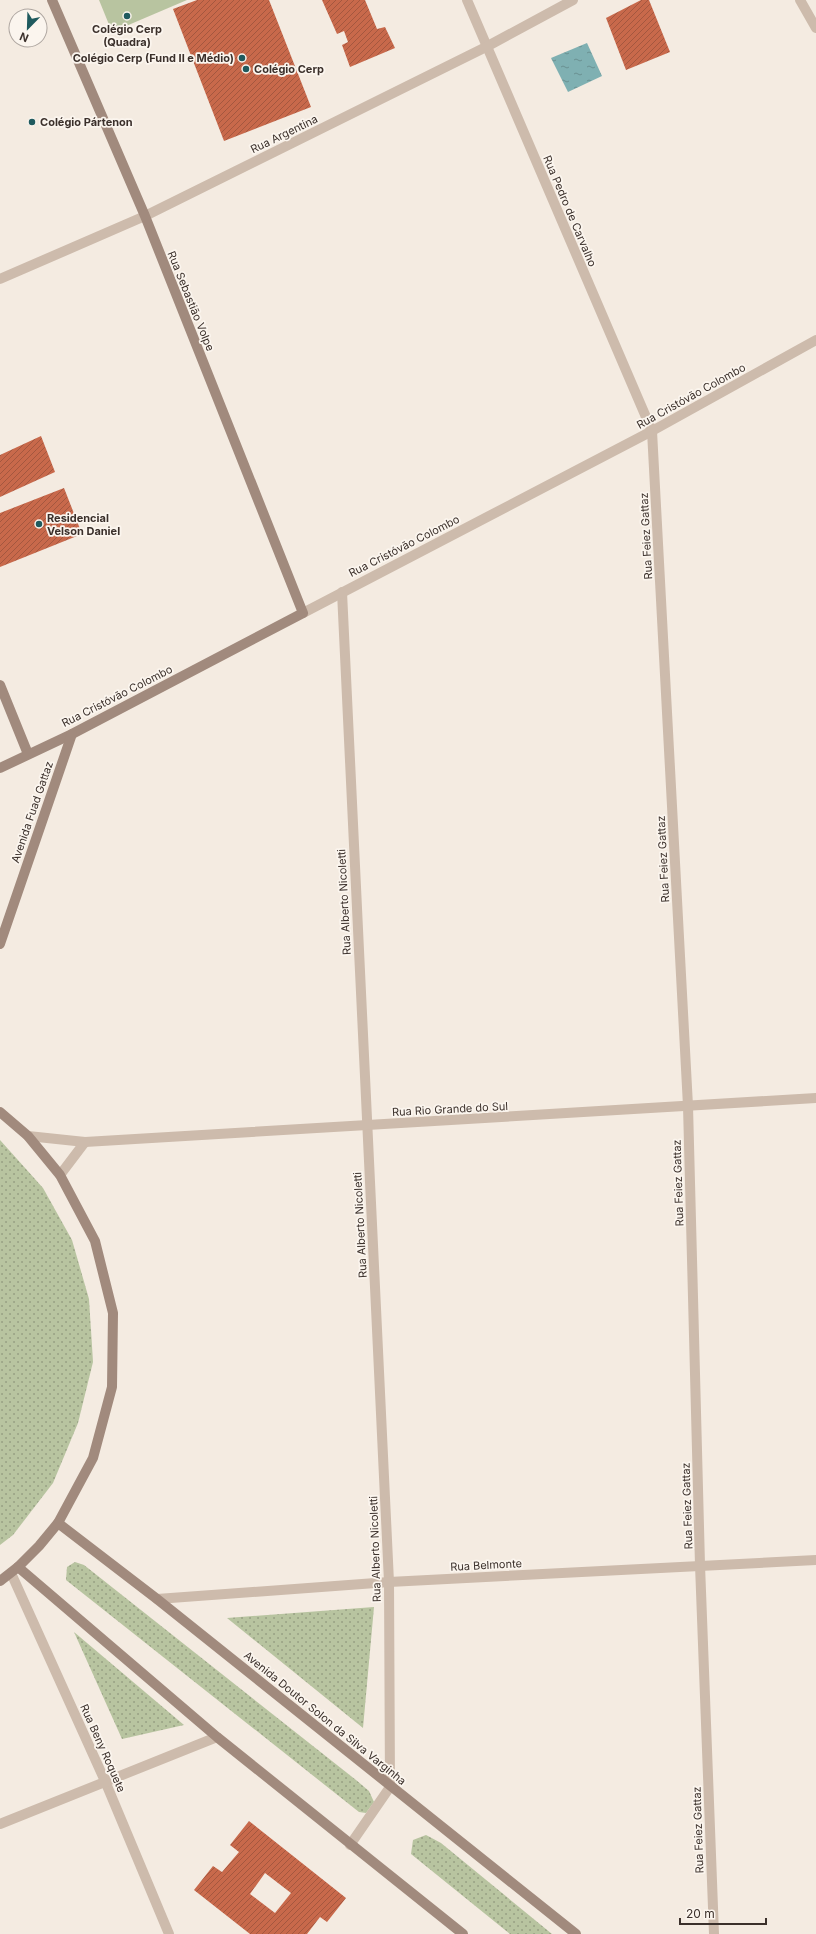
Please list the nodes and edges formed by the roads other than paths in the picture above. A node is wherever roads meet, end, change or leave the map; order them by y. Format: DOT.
graph roads {
  1 [pos="52,0"];
  2 [pos="467,0"];
  3 [pos="573,0"];
  4 [pos="800,0"];
  5 [pos="816,28"];
  6 [pos="486,47"];
  7 [pos="145,216"];
  8 [pos="0,279"];
  9 [pos="816,340"];
  10 [pos="652,431"];
  11 [pos="342,592"];
  12 [pos="303,613"];
  13 [pos="0,686"];
  14 [pos="72,734"];
  15 [pos="28,754"];
  16 [pos="0,768"];
  17 [pos="0,944"];
  18 [pos="816,1098"];
  19 [pos="688,1106"];
  20 [pos="0,1112"];
  21 [pos="367,1126"];
  22 [pos="28,1136"];
  23 [pos="85,1142"];
  24 [pos="60,1175"];
  25 [pos="58,1523"];
  26 [pos="816,1560"];
  27 [pos="700,1565"];
  28 [pos="15,1570"];
  29 [pos="0,1581"];
  30 [pos="389,1582"];
  31 [pos="157,1599"];
  32 [pos="217,1737"];
  33 [pos="105,1780"];
  34 [pos="390,1787"];
  35 [pos="0,1824"];
  36 [pos="350,1845"];
  37 [pos="169,1934"];
  38 [pos="463,1934"];
  39 [pos="576,1934"];
  40 [pos="714,1934"];
  1 -- 7 [label="main road, Rua Sebastião Volpe"];
  2 -- 6 [label="street, Rua Pedro de Carvalho"];
  3 -- 6 [label="street, Rua Argentina"];
  4 -- 5 [label="street"];
  6 -- 7 [label="street, Rua Argentina"];
  6 -- 10 [label="street, Rua Pedro de Carvalho"];
  7 -- 8 [label="street, Rua Argentina"];
  7 -- 12 [label="main road, Rua Sebastião Volpe"];
  9 -- 10 [label="street, Rua Cristóvão Colombo"];
  10 -- 11 [label="street, Rua Cristóvão Colombo"];
  10 -- 19 [label="street, Rua Feiez Gattaz"];
  11 -- 12 [label="street, Rua Cristóvão Colombo"];
  11 -- 21 [label="street, Rua Alberto Nicoletti"];
  12 -- 14 [label="main road, Rua Cristóvão Colombo"];
  13 -- 15 [label="main road"];
  14 -- 15 [label="main road, Rua Cristóvão Colombo"];
  14 -- 17 [label="main road, Avenida Fuad Gattaz"];
  15 -- 16 [label="main road, Rua Cristóvão Colombo"];
  18 -- 19 [label="street, Rua Rio Grande do Sul"];
  19 -- 21 [label="street, Rua Rio Grande do Sul"];
  19 -- 27 [label="street, Rua Feiez Gattaz"];
  20 -- 22 [label="main road"];
  21 -- 23 [label="street, Rua Rio Grande do Sul"];
  21 -- 30 [label="street, Rua Alberto Nicoletti"];
  22 -- 23 [label="street, Rua Rio Grande do Sul"];
  22 -- 24 [label="main road"];
  23 -- 24 [label="street"];
  24 -- 25 [label="main road"];
  25 -- 28 [label="main road"];
  25 -- 31 [label="main road, Avenida Doutor Solon da Silva Varginha"];
  26 -- 27 [label="street, Rua Belmonte"];
  27 -- 30 [label="street, Rua Belmonte"];
  27 -- 40 [label="street, Rua Feiez Gattaz"];
  28 -- 29 [label="main road"];
  28 -- 32 [label="main road"];
  28 -- 33 [label="street, Rua Beny Roquete"];
  30 -- 31 [label="street, Rua Belmonte"];
  30 -- 34 [label="street, Rua Alberto Nicoletti"];
  31 -- 34 [label="main road, Avenida Doutor Solon da Silva Varginha"];
  32 -- 33 [label="street"];
  32 -- 36 [label="main road"];
  33 -- 35 [label="street"];
  33 -- 37 [label="street, Rua Beny Roquete"];
  34 -- 36 [label="street"];
  34 -- 39 [label="main road, Avenida Doutor Solon da Silva Varginha"];
  36 -- 38 [label="main road"];
}
